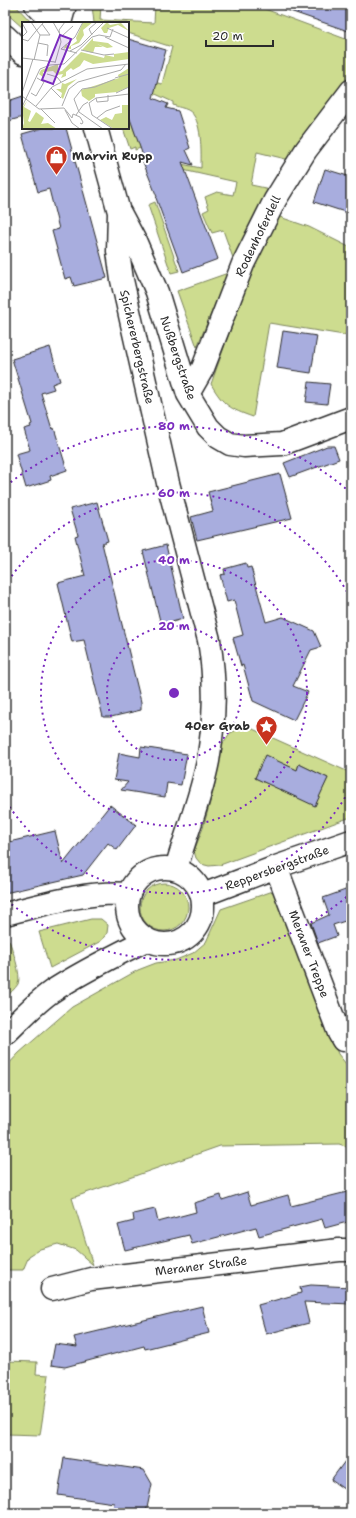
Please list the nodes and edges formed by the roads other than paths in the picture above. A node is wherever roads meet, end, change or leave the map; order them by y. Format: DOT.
graph roads {
  1 [pos="36,5"];
  2 [pos="65,5"];
  3 [pos="53,22"];
  4 [pos="60,22"];
  5 [pos="5,36"];
  6 [pos="22,52"];
  7 [pos="351,91"];
  8 [pos="96,129"];
  9 [pos="119,212"];
  10 [pos="188,394"];
  11 [pos="351,418"];
  12 [pos="351,841"];
  13 [pos="276,867"];
  14 [pos="176,869"];
  15 [pos="129,894"];
  16 [pos="202,895"];
  17 [pos="5,914"];
  18 [pos="146,940"];
  19 [pos="5,1034"];
  20 [pos="343,1040"];
  21 [pos="351,1250"];
  22 [pos="52,1289"];
  1 -- 3 [label="street"];
  2 -- 4 [label="street"];
  5 -- 6 [label="street"];
  7 -- 10 [label="street, Rodenhoferdell"];
  8 -- 9 [label="street, Spichererbergstraße"];
  9 -- 10 [label="street, Nußbergstraße"];
  9 -- 14 [label="street, Spichererbergstraße"];
  10 -- 11 [label="street, Nußbergstraße"];
  12 -- 13 [label="street, Reppersbergstraße"];
  13 -- 16 [label="street, Reppersbergstraße"];
  13 -- 20 [label="street, Meraner Treppe"];
  14 -- 15 [label="street"];
  14 -- 16 [label="street"];
  15 -- 17 [label="street"];
  15 -- 18 [label="street"];
  16 -- 18 [label="street"];
  18 -- 19 [label="street"];
  21 -- 22 [label="street, Meraner Straße"];
}
